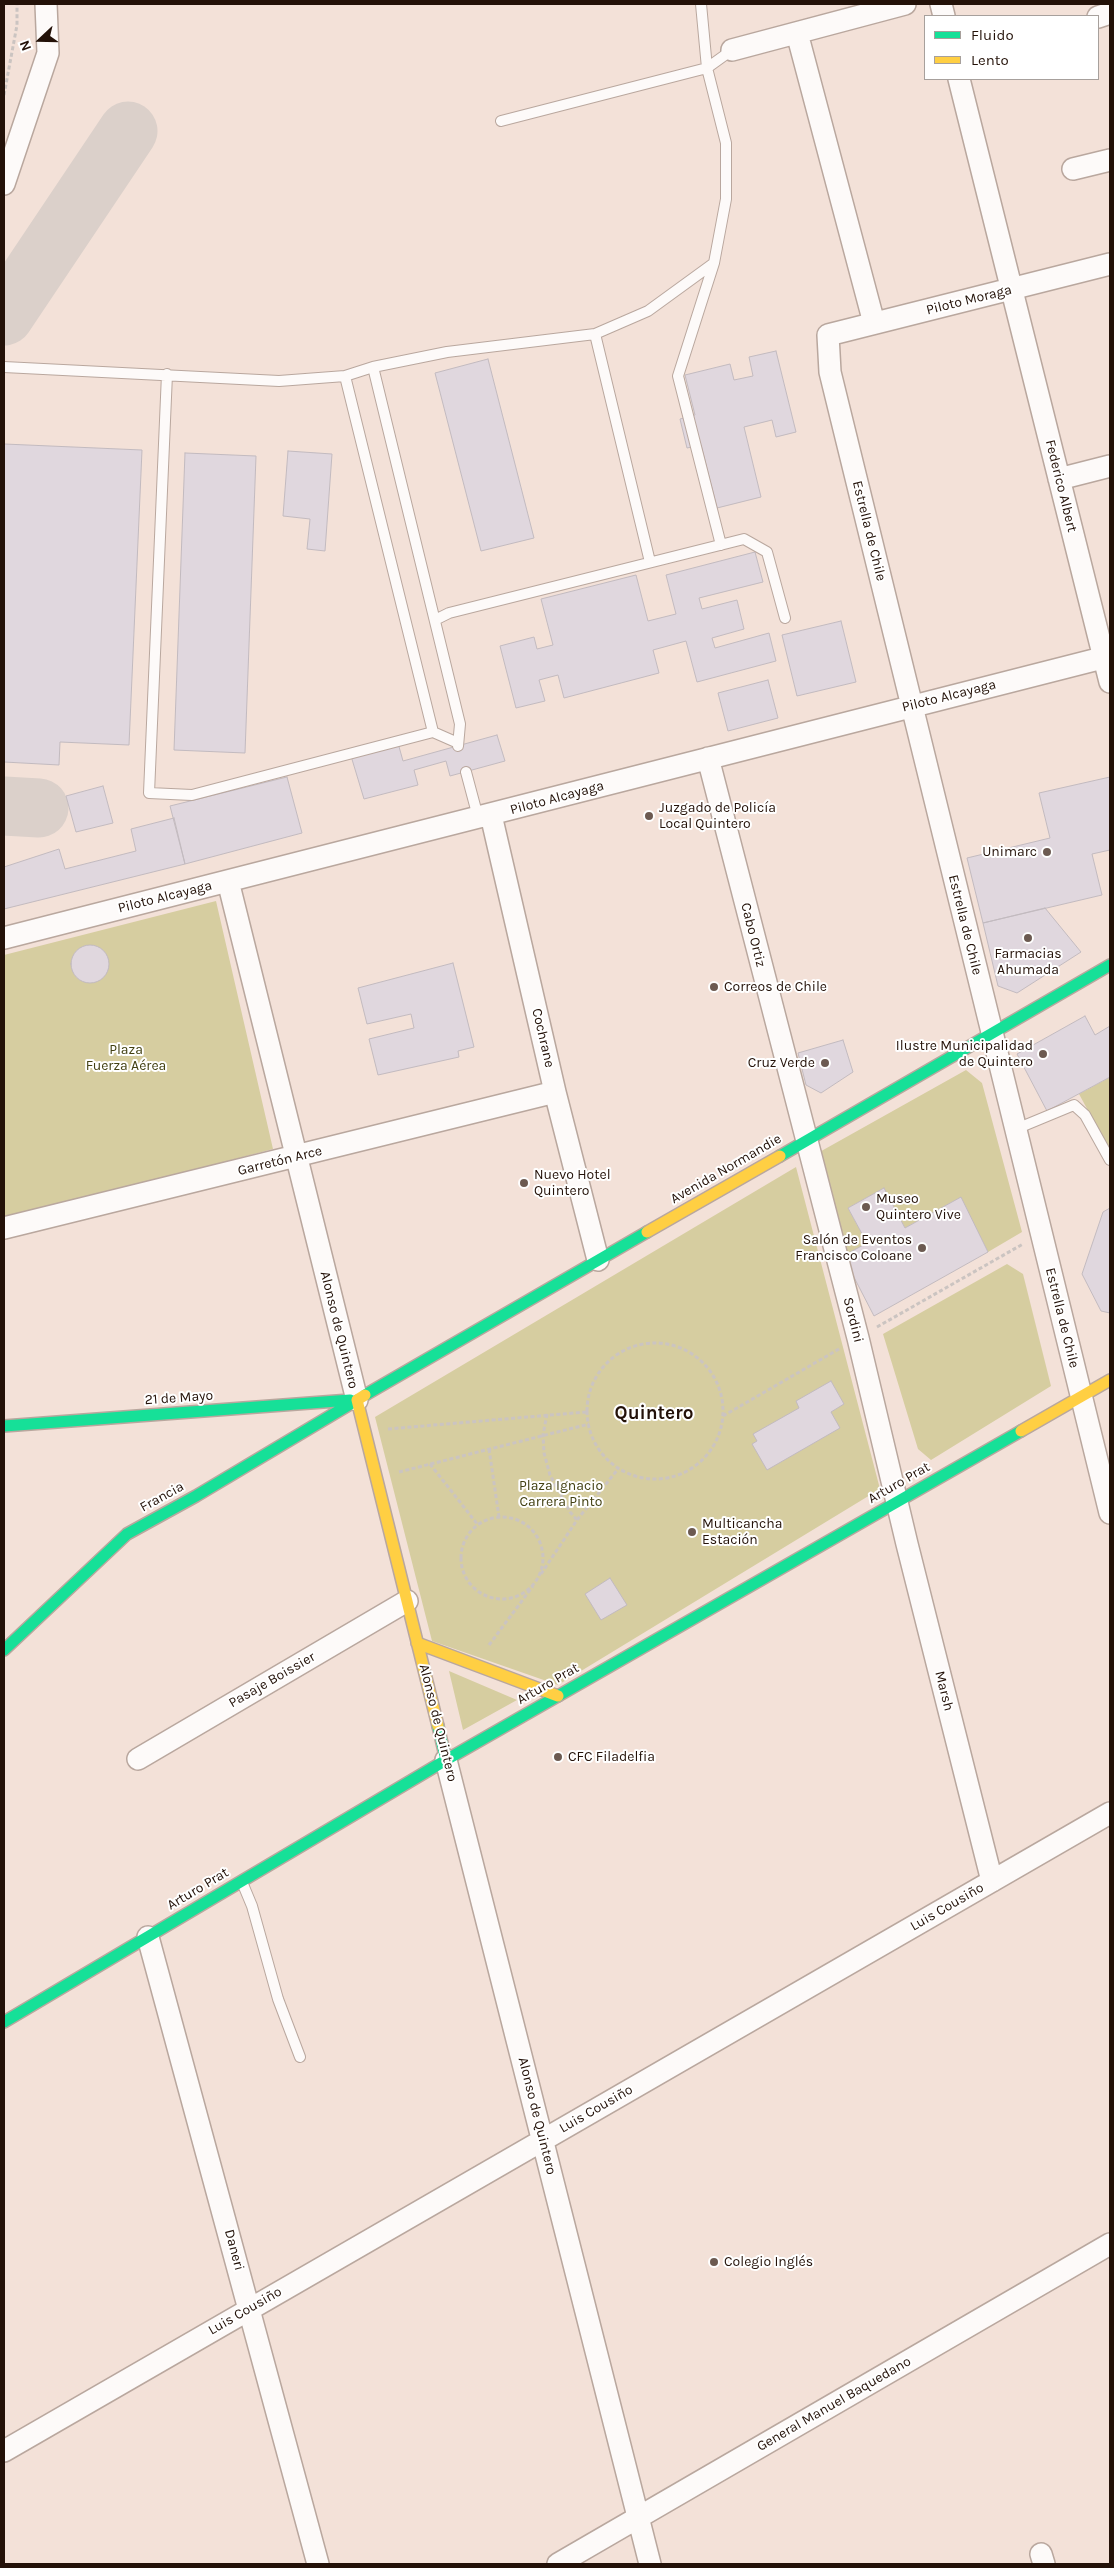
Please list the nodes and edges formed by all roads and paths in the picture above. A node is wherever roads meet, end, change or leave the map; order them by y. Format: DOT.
graph roads {
  1 [pos="17,4"];
  2 [pos="46,4"];
  3 [pos="701,4"];
  4 [pos="905,4"];
  5 [pos="797,32"];
  6 [pos="732,50"];
  7 [pos="707,68"];
  8 [pos="959,80"];
  9 [pos="4,95"];
  10 [pos="501,121"];
  11 [pos="1110,160"];
  12 [pos="1073,169"];
  13 [pos="4,184"];
  14 [pos="714,263"];
  15 [pos="1110,264"];
  16 [pos="1012,290"];
  17 [pos="874,324"];
  18 [pos="595,334"];
  19 [pos="828,335"];
  20 [pos="373,367"];
  21 [pos="4,368"];
  22 [pos="168,374"];
  23 [pos="345,376"];
  24 [pos="1110,466"];
  25 [pos="1060,479"];
  26 [pos="721,545"];
  27 [pos="650,562"];
  28 [pos="785,618"];
  29 [pos="435,620"];
  30 [pos="1107,657"];
  31 [pos="1110,682"];
  32 [pos="911,706"];
  33 [pos="433,732"];
  34 [pos="708,758"];
  35 [pos="466,772"];
  36 [pos="484,816"];
  37 [pos="228,881"];
  38 [pos="4,938"];
  39 [pos="1110,965"];
  40 [pos="993,1033"];
  41 [pos="555,1092"];
  42 [pos="1016,1129"];
  43 [pos="806,1140"];
  44 [pos="295,1157"];
  45 [pos="1110,1160"];
  46 [pos="4,1228"];
  47 [pos="1041,1234"];
  48 [pos="598,1260"];
  49 [pos="858,1338"];
  50 [pos="1110,1380"];
  51 [pos="1081,1396"];
  52 [pos="357,1400"];
  53 [pos="586,1412"];
  54 [pos="546,1414"];
  55 [pos="722,1416"];
  56 [pos="589,1424"];
  57 [pos="4,1426"];
  58 [pos="365,1432"];
  59 [pos="543,1435"];
  60 [pos="489,1449"];
  61 [pos="430,1464"];
  62 [pos="618,1469"];
  63 [pos="376,1478"];
  64 [pos="896,1502"];
  65 [pos="1110,1513"];
  66 [pos="499,1517"];
  67 [pos="577,1520"];
  68 [pos="478,1525"];
  69 [pos="540,1576"];
  70 [pos="407,1602"];
  71 [pos="417,1643"];
  72 [pos="4,1650"];
  73 [pos="475,1663"];
  74 [pos="558,1696"];
  75 [pos="138,1759"];
  76 [pos="446,1760"];
  77 [pos="1110,1813"];
  78 [pos="242,1881"];
  79 [pos="992,1881"];
  80 [pos="148,1937"];
  81 [pos="4,2022"];
  82 [pos="300,2057"];
  83 [pos="543,2139"];
  84 [pos="1110,2244"];
  85 [pos="250,2308"];
  86 [pos="4,2451"];
  87 [pos="638,2518"];
  88 [pos="318,2564"];
  89 [pos="558,2564"];
  90 [pos="650,2564"];
  1 -- 9 [label="path"];
  2 -- 13 [label="street"];
  3 -- 7 [label="lane"];
  4 -- 5 [label="street"];
  5 -- 6 [label="street"];
  5 -- 17 [label="street"];
  6 -- 7 [label="lane"];
  7 -- 10 [label="lane"];
  7 -- 14 [label="lane"];
  8 -- 16 [label="street, Federico Albert"];
  11 -- 12 [label="street"];
  14 -- 18 [label="lane"];
  14 -- 26 [label="lane"];
  15 -- 16 [label="street, Piloto Moraga"];
  16 -- 17 [label="street, Piloto Moraga"];
  16 -- 25 [label="street, Federico Albert"];
  17 -- 19 [label="street, Piloto Moraga"];
  18 -- 20 [label="lane"];
  18 -- 27 [label="lane"];
  19 -- 32 [label="street, Estrella de Chile"];
  20 -- 23 [label="lane"];
  20 -- 29 [label="lane"];
  21 -- 22 [label="lane"];
  22 -- 23 [label="lane"];
  22 -- 33 [label="lane"];
  23 -- 33 [label="lane"];
  24 -- 25 [label="street"];
  25 -- 30 [label="street, Federico Albert"];
  26 -- 27 [label="lane"];
  26 -- 28 [label="lane"];
  27 -- 29 [label="lane"];
  29 -- 33 [label="lane"];
  30 -- 31 [label="street, Federico Albert"];
  30 -- 32 [label="street, Piloto Alcayaga"];
  32 -- 34 [label="street, Piloto Alcayaga"];
  32 -- 40 [label="street, Estrella de Chile"];
  34 -- 36 [label="street, Piloto Alcayaga"];
  34 -- 43 [label="street, Cabo Ortiz"];
  35 -- 36 [label="lane"];
  36 -- 37 [label="street, Piloto Alcayaga"];
  36 -- 41 [label="street, Cochrane"];
  37 -- 38 [label="street, Piloto Alcayaga"];
  37 -- 44 [label="street, Alonso de Quintero"];
  39 -- 40 [label="main road, Avenida Normandie"];
  40 -- 42 [label="street, Estrella de Chile"];
  40 -- 43 [label="main road, Avenida Normandie"];
  41 -- 44 [label="street, Garretón Arce"];
  41 -- 48 [label="street, Cochrane"];
  42 -- 45 [label="lane"];
  42 -- 47 [label="street, Estrella de Chile"];
  43 -- 48 [label="main road, Avenida Normandie"];
  43 -- 49 [label="street, Sordini"];
  44 -- 46 [label="street, Garretón Arce"];
  44 -- 52 [label="street, Alonso de Quintero"];
  47 -- 49 [label="path"];
  47 -- 51 [label="street, Estrella de Chile"];
  48 -- 52 [label="main road, Avenida Normandie"];
  49 -- 55 [label="path"];
  49 -- 64 [label="street, Sordini"];
  50 -- 51 [label="main road, Arturo Prat"];
  51 -- 64 [label="main road, Arturo Prat"];
  51 -- 65 [label="street, Estrella de Chile"];
  52 -- 57 [label="main road, 21 de Mayo"];
  52 -- 58 [label="main road, Alonso de Quintero"];
  52 -- 72 [label="main road, Francia"];
  53 -- 54 [label="path"];
  53 -- 55 [label="path"];
  53 -- 56 [label="path"];
  54 -- 58 [label="path"];
  54 -- 59 [label="path"];
  55 -- 62 [label="path"];
  56 -- 59 [label="path"];
  56 -- 62 [label="path"];
  58 -- 63 [label="main road, Alonso de Quintero"];
  59 -- 60 [label="path"];
  59 -- 67 [label="path"];
  60 -- 61 [label="path"];
  60 -- 66 [label="path"];
  61 -- 63 [label="path"];
  61 -- 68 [label="path"];
  62 -- 67 [label="path"];
  63 -- 70 [label="main road, Alonso de Quintero"];
  64 -- 74 [label="main road, Arturo Prat"];
  64 -- 79 [label="street, Marsh"];
  66 -- 68 [label="path"];
  66 -- 69 [label="path"];
  67 -- 69 [label="path"];
  68 -- 69 [label="path"];
  69 -- 73 [label="path"];
  70 -- 71 [label="main road, Alonso de Quintero"];
  70 -- 75 [label="street, Pasaje Boissier"];
  71 -- 73 [label="main road"];
  71 -- 76 [label="main road, Alonso de Quintero"];
  73 -- 74 [label="main road"];
  74 -- 76 [label="main road, Arturo Prat"];
  76 -- 78 [label="main road, Arturo Prat"];
  76 -- 83 [label="street, Alonso de Quintero"];
  77 -- 79 [label="street, Luis Cousiño"];
  78 -- 80 [label="main road, Arturo Prat"];
  78 -- 82 [label="lane"];
  79 -- 83 [label="street, Luis Cousiño"];
  80 -- 81 [label="main road, Arturo Prat"];
  80 -- 85 [label="street, Daneri"];
  83 -- 85 [label="street, Luis Cousiño"];
  83 -- 87 [label="street, Alonso de Quintero"];
  84 -- 87 [label="street, General Manuel Baquedano"];
  85 -- 86 [label="street, Luis Cousiño"];
  85 -- 88 [label="street, Daneri"];
  87 -- 89 [label="street, General Manuel Baquedano"];
  87 -- 90 [label="street, Alonso de Quintero"];
}
